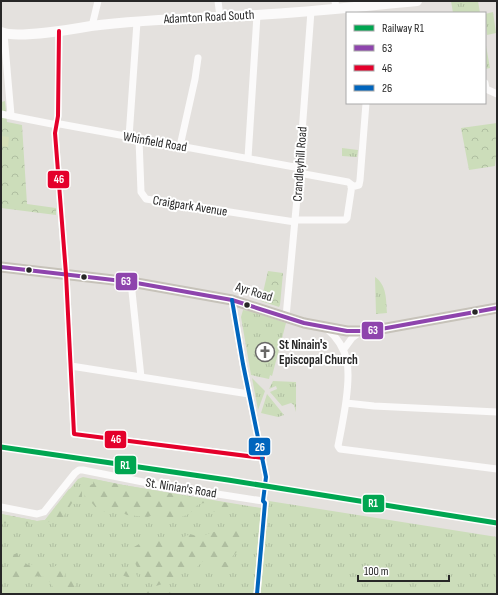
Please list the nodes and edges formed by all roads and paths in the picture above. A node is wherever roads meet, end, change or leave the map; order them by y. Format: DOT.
graph roads {
  1 [pos="98,1"];
  2 [pos="218,1"];
  3 [pos="417,1"];
  4 [pos="336,5"];
  5 [pos="372,9"];
  6 [pos="310,11"];
  7 [pos="257,15"];
  8 [pos="220,16"];
  9 [pos="137,22"];
  10 [pos="92,26"];
  11 [pos="59,31"];
  12 [pos="3,33"];
  13 [pos="198,58"];
  14 [pos="486,89"];
  15 [pos="497,94"];
  16 [pos="366,104"];
  17 [pos="1,114"];
  18 [pos="11,115"];
  19 [pos="57,124"];
  20 [pos="128,137"];
  21 [pos="139,139"];
  22 [pos="180,146"];
  23 [pos="248,158"];
  24 [pos="300,171"];
  25 [pos="352,187"];
  26 [pos="295,221"];
  27 [pos="1,267"];
  28 [pos="66,274"];
  29 [pos="131,282"];
  30 [pos="232,300"];
  31 [pos="497,308"];
  32 [pos="286,317"];
  33 [pos="326,328"];
  34 [pos="360,332"];
  35 [pos="344,349"];
  36 [pos="71,366"];
  37 [pos="141,377"];
  38 [pos="249,394"];
  39 [pos="346,403"];
  40 [pos="497,412"];
  41 [pos="263,458"];
  42 [pos="497,469"];
  43 [pos="263,501"];
  44 [pos="1,507"];
  45 [pos="257,594"];
  1 -- 10 [label="street"];
  2 -- 8 [label="street"];
  3 -- 5 [label="street, Adamton Road South"];
  4 -- 5 [label="street, Adamton Road South"];
  4 -- 6 [label="street, Adamton Road South"];
  6 -- 7 [label="street, Adamton Road South"];
  6 -- 24 [label="street, Crandleyhill Road"];
  7 -- 8 [label="street, Adamton Road South"];
  7 -- 23 [label="street"];
  8 -- 9 [label="street, Adamton Road South"];
  9 -- 10 [label="street, Adamton Road South"];
  9 -- 20 [label="street"];
  10 -- 11 [label="street, Adamton Road South"];
  11 -- 12 [label="street, Adamton Road South"];
  11 -- 19 [label="street"];
  12 -- 18 [label="street"];
  13 -- 22 [label="street"];
  14 -- 15 [label="street"];
  16 -- 25 [label="street"];
  17 -- 18 [label="street, Whinfield Road"];
  18 -- 19 [label="street, Whinfield Road"];
  19 -- 20 [label="street, Whinfield Road"];
  19 -- 28 [label="street"];
  20 -- 21 [label="street, Whinfield Road"];
  21 -- 22 [label="street, Whinfield Road"];
  21 -- 26 [label="street, Craigpark Avenue"];
  22 -- 23 [label="street, Whinfield Road"];
  23 -- 24 [label="street, Whinfield Road"];
  24 -- 25 [label="street, Whinfield Road"];
  24 -- 26 [label="street, Crandleyhill Road"];
  25 -- 26 [label="street, Craigpark Avenue"];
  26 -- 32 [label="street, Crandleyhill Road"];
  27 -- 28 [label="main road, Ayr Road"];
  28 -- 29 [label="main road, Ayr Road"];
  28 -- 36 [label="street"];
  29 -- 30 [label="main road, Ayr Road"];
  29 -- 37 [label="street"];
  30 -- 32 [label="main road, Ayr Road"];
  30 -- 38 [label="street"];
  31 -- 34 [label="main road, Ayr Road"];
  32 -- 33 [label="main road, Ayr Road"];
  33 -- 34 [label="main road, Ayr Road"];
  33 -- 35 [label="street"];
  34 -- 35 [label="street"];
  35 -- 39 [label="street"];
  36 -- 37 [label="street"];
  36 -- 41 [label="street"];
  37 -- 38 [label="street"];
  38 -- 41 [label="street"];
  39 -- 40 [label="street"];
  39 -- 42 [label="street"];
  41 -- 43 [label="street"];
  43 -- 44 [label="street, St. Ninian's Road"];
  43 -- 45 [label="street"];
}
